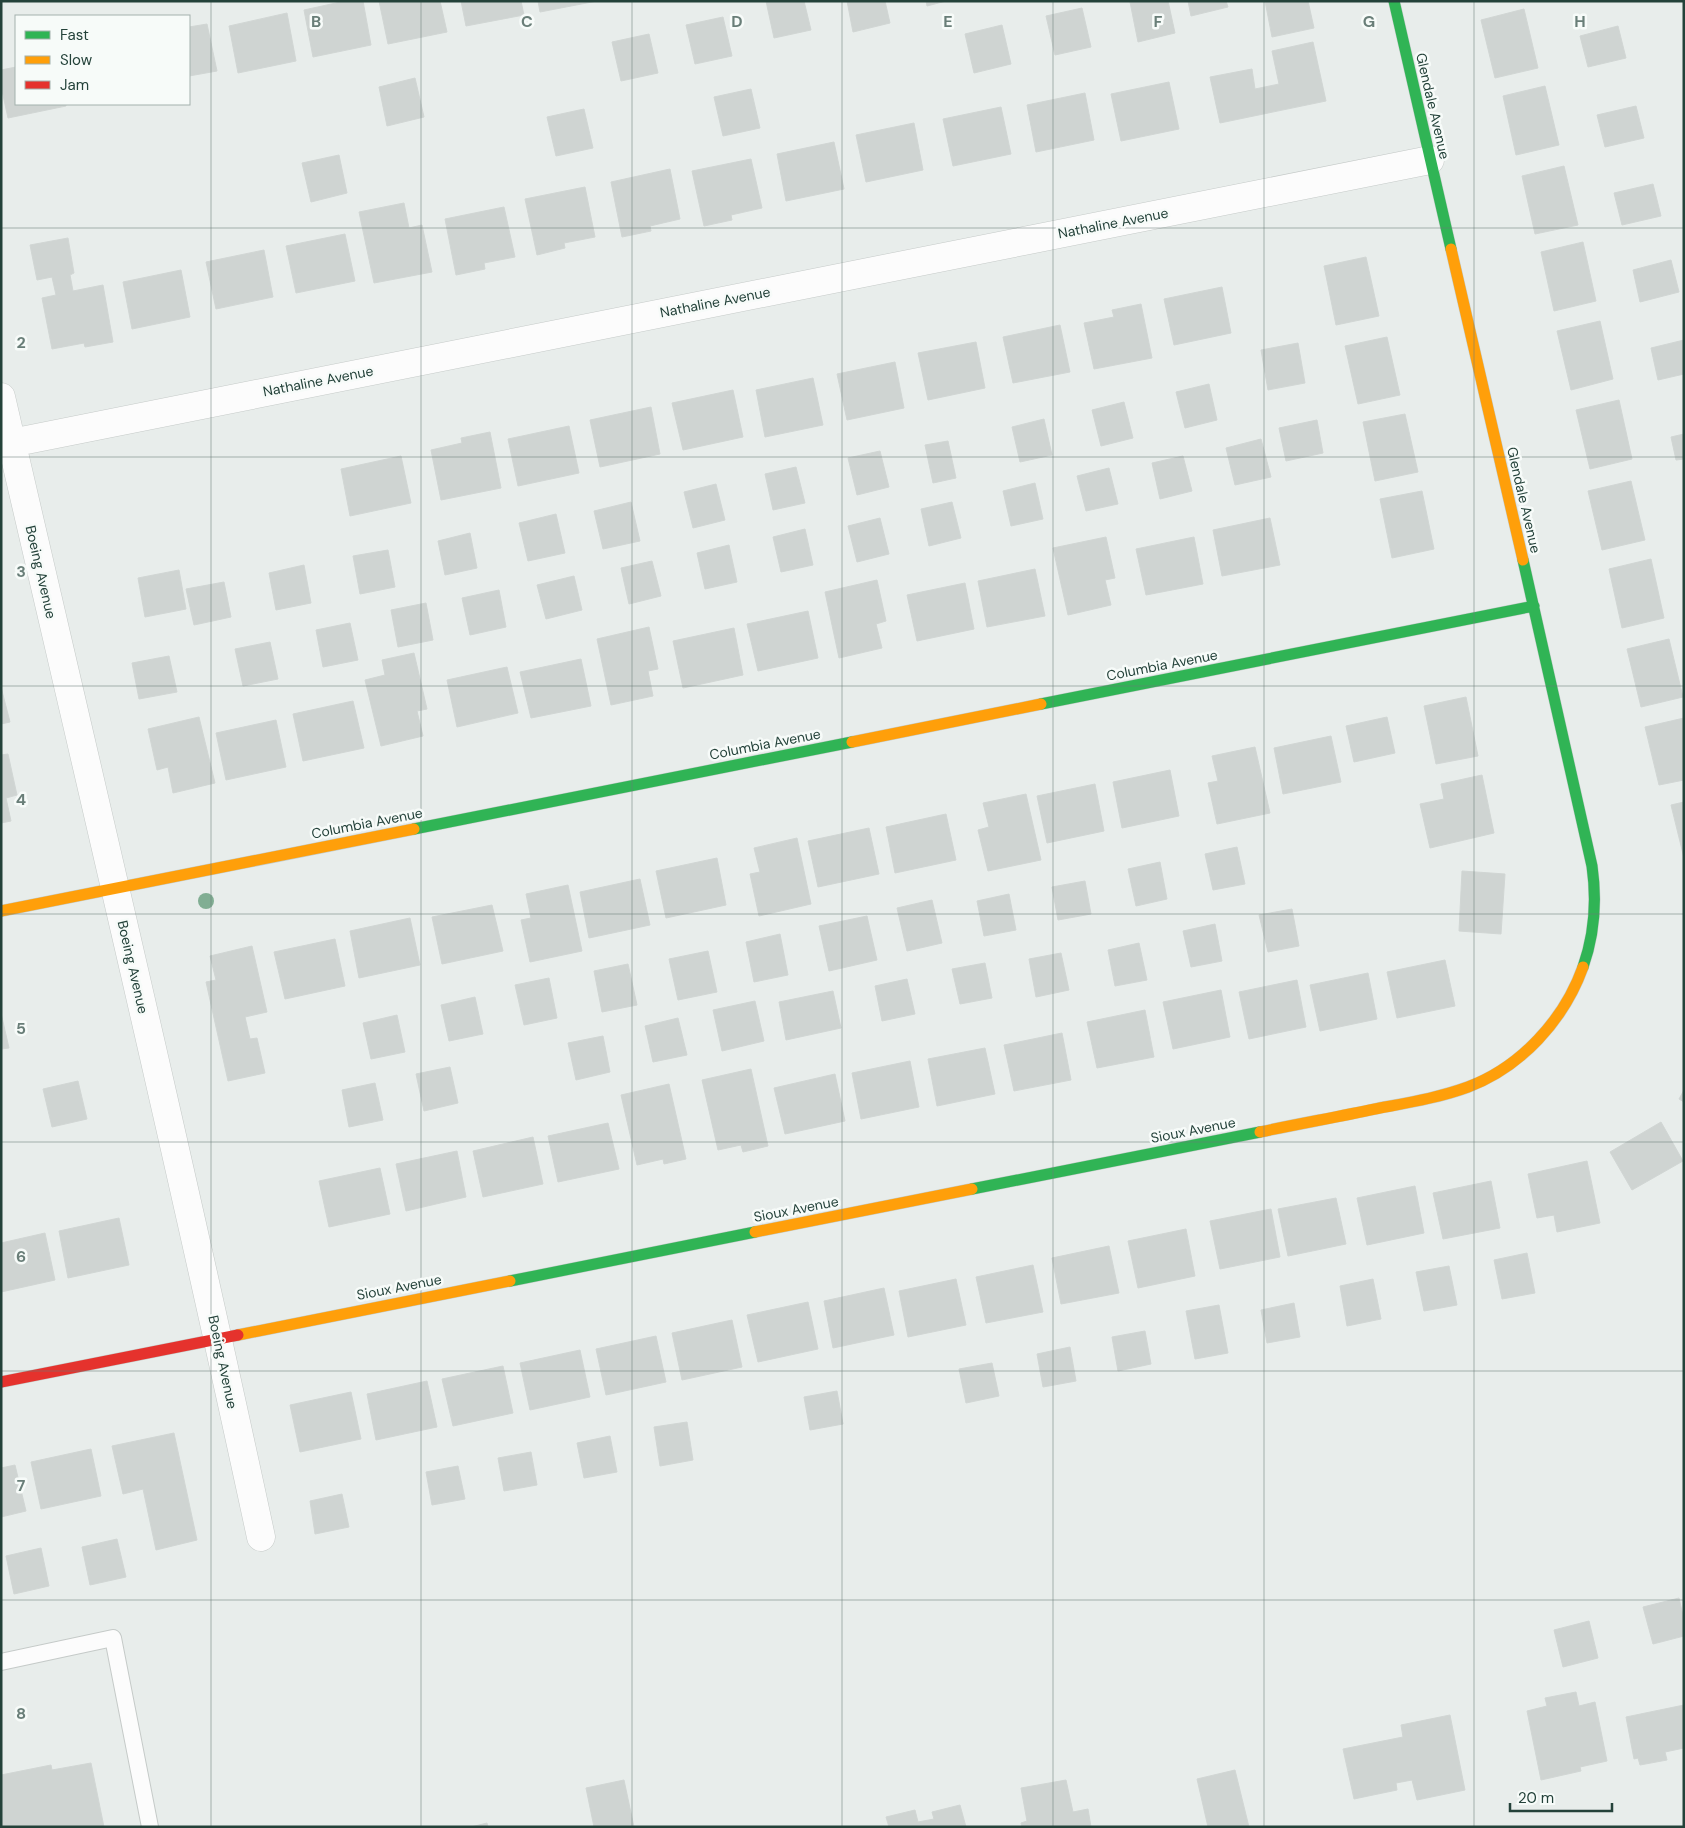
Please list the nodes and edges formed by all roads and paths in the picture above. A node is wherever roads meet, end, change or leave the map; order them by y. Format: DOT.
graph roads {
  1 [pos="1394,1"];
  2 [pos="1430,160"];
  3 [pos="1,397"];
  4 [pos="6,444"];
  5 [pos="1534,606"];
  6 [pos="116,888"];
  7 [pos="1,911"];
  8 [pos="1567,1005"];
  9 [pos="218,1338"];
  10 [pos="1,1382"];
  11 [pos="261,1537"];
  12 [pos="1,1662"];
  13 [pos="150,1827"];
  1 -- 2 [label="street, Glendale Avenue"];
  2 -- 4 [label="street, Nathaline Avenue"];
  2 -- 5 [label="street, Glendale Avenue"];
  3 -- 4 [label="street, Boeing Avenue"];
  4 -- 6 [label="street, Boeing Avenue"];
  5 -- 6 [label="street, Columbia Avenue"];
  5 -- 8 [label="street, Glendale Avenue"];
  6 -- 7 [label="street, Columbia Avenue"];
  6 -- 9 [label="street, Boeing Avenue"];
  8 -- 9 [label="street, Sioux Avenue"];
  9 -- 10 [label="street, Sioux Avenue"];
  9 -- 11 [label="street, Boeing Avenue"];
  12 -- 13 [label="lane"];
}
